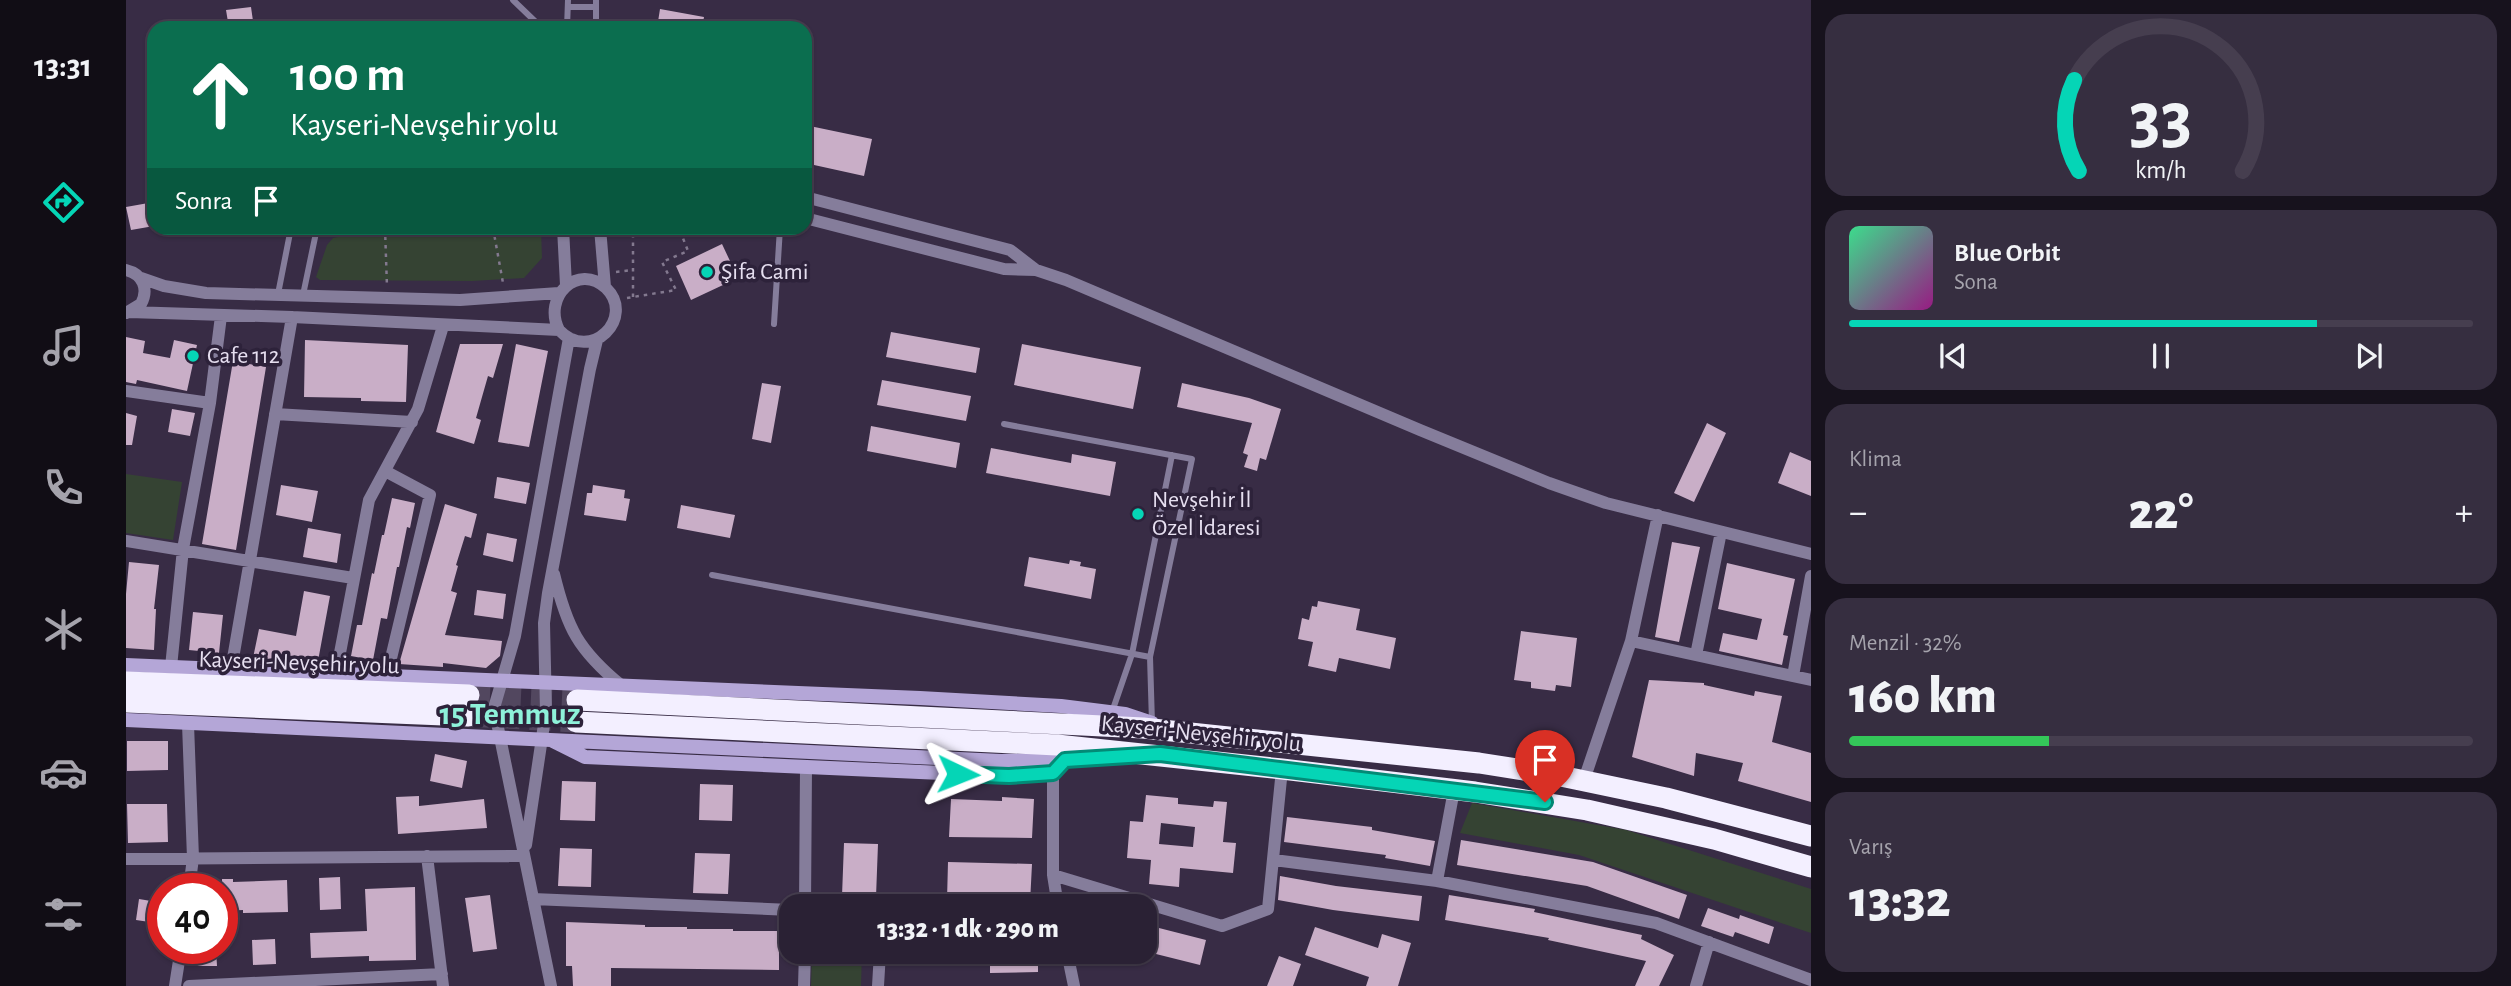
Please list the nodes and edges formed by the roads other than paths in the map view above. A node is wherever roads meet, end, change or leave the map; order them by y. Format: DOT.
graph roads {
  1 [pos="513,0"];
  2 [pos="568,4"];
  3 [pos="596,4"];
  4 [pos="535,21"];
  5 [pos="812,199"];
  6 [pos="812,220"];
  7 [pos="290,235"];
  8 [pos="316,235"];
  9 [pos="563,235"];
  10 [pos="600,235"];
  11 [pos="780,235"];
  12 [pos="126,269"];
  13 [pos="1036,270"];
  14 [pos="141,278"];
  15 [pos="605,287"];
  16 [pos="563,289"];
  17 [pos="278,294"];
  18 [pos="303,295"];
  19 [pos="127,312"];
  20 [pos="221,316"];
  21 [pos="292,317"];
  22 [pos="774,324"];
  23 [pos="443,326"];
  24 [pos="564,334"];
  25 [pos="597,340"];
  26 [pos="126,391"];
  27 [pos="210,403"];
  28 [pos="275,414"];
  29 [pos="412,422"];
  30 [pos="1004,424"];
  31 [pos="1172,456"];
  32 [pos="385,471"];
  33 [pos="1658,515"];
  34 [pos="1721,532"];
  35 [pos="126,541"];
  36 [pos="183,549"];
  37 [pos="1811,554"];
  38 [pos="250,561"];
  39 [pos="552,567"];
  40 [pos="712,575"];
  41 [pos="1811,576"];
  42 [pos="353,578"];
  43 [pos="1631,641"];
  44 [pos="1132,654"];
  45 [pos="1696,655"];
  46 [pos="1150,657"];
  47 [pos="126,665"];
  48 [pos="171,667"];
  49 [pos="231,670"];
  50 [pos="336,674"];
  51 [pos="387,675"];
  52 [pos="1793,676"];
  53 [pos="1811,680"];
  54 [pos="503,681"];
  55 [pos="126,682"];
  56 [pos="545,682"];
  57 [pos="622,686"];
  58 [pos="126,702"];
  59 [pos="1112,712"];
  60 [pos="126,720"];
  61 [pos="188,724"];
  62 [pos="1159,727"];
  63 [pos="499,736"];
  64 [pos="545,738"];
  65 [pos="1160,754"];
  66 [pos="1065,760"];
  67 [pos="806,768"];
  68 [pos="1282,769"];
  69 [pos="1053,773"];
  70 [pos="1584,780"];
  71 [pos="1454,790"];
  72 [pos="1811,836"];
  73 [pos="427,856"];
  74 [pos="524,856"];
  75 [pos="193,858"];
  76 [pos="126,859"];
  77 [pos="1274,860"];
  78 [pos="1811,867"];
  79 [pos="191,873"];
  80 [pos="1053,875"];
  81 [pos="1437,881"];
  82 [pos="805,894"];
  83 [pos="1056,894"];
  84 [pos="533,899"];
  85 [pos="779,909"];
  86 [pos="1709,942"];
  87 [pos="178,964"];
  88 [pos="805,964"];
  89 [pos="879,964"];
  90 [pos="1069,964"];
  91 [pos="443,980"];
  92 [pos="1811,980"];
  93 [pos="175,986"];
  94 [pos="189,986"];
  95 [pos="551,986"];
  96 [pos="804,986"];
  97 [pos="878,986"];
  98 [pos="1074,986"];
  99 [pos="1696,986"];
  1 -- 4 [label="lane"];
  2 -- 3 [label="lane"];
  5 -- 13 [label="street"];
  6 -- 13 [label="street"];
  7 -- 17 [label="lane"];
  8 -- 18 [label="lane"];
  9 -- 16 [label="street"];
  10 -- 15 [label="street"];
  11 -- 22 [label="lane"];
  12 -- 14 [label="street"];
  13 -- 33 [label="street"];
  14 -- 17 [label="street"];
  14 -- 19 [label="street"];
  15 -- 16 [label="street"];
  15 -- 25 [label="street"];
  16 -- 18 [label="street"];
  16 -- 24 [label="street"];
  17 -- 18 [label="street"];
  19 -- 20 [label="street"];
  20 -- 21 [label="street"];
  20 -- 27 [label="street"];
  21 -- 23 [label="street"];
  21 -- 28 [label="street"];
  23 -- 24 [label="street"];
  23 -- 29 [label="street"];
  24 -- 25 [label="street"];
  24 -- 54 [label="street"];
  25 -- 39 [label="street"];
  26 -- 27 [label="street"];
  27 -- 36 [label="street"];
  28 -- 29 [label="street"];
  28 -- 38 [label="street"];
  29 -- 32 [label="street"];
  30 -- 31 [label="lane"];
  31 -- 44 [label="lane"];
  31 -- 46 [label="lane"];
  32 -- 42 [label="street"];
  32 -- 51 [label="street"];
  33 -- 34 [label="street"];
  33 -- 43 [label="street"];
  34 -- 37 [label="street"];
  34 -- 45 [label="street"];
  35 -- 36 [label="street"];
  36 -- 38 [label="street"];
  36 -- 48 [label="street"];
  38 -- 42 [label="street"];
  38 -- 49 [label="street"];
  39 -- 56 [label="street"];
  39 -- 57 [label="street"];
  40 -- 44 [label="lane"];
  41 -- 52 [label="street"];
  42 -- 50 [label="street"];
  43 -- 45 [label="street"];
  43 -- 70 [label="street"];
  44 -- 46 [label="lane"];
  44 -- 59 [label="lane"];
  45 -- 52 [label="street"];
  46 -- 62 [label="lane"];
  47 -- 48 [label="street"];
  48 -- 49 [label="street"];
  49 -- 50 [label="street"];
  50 -- 51 [label="street"];
  51 -- 54 [label="street"];
  52 -- 53 [label="street"];
  54 -- 56 [label="street"];
  54 -- 63 [label="street"];
  55 -- 58 [label="highway, Kayseri-Nevşehir yolu"];
  56 -- 57 [label="street"];
  56 -- 64 [label="street"];
  57 -- 59 [label="street"];
  59 -- 62 [label="street"];
  60 -- 61 [label="street"];
  61 -- 63 [label="street"];
  61 -- 75 [label="street"];
  62 -- 65 [label="highway, Kayseri-Nevşehir yolu"];
  62 -- 70 [label="highway, Kayseri-Nevşehir yolu"];
  63 -- 64 [label="street"];
  63 -- 74 [label="street"];
  64 -- 66 [label="street"];
  64 -- 67 [label="street"];
  64 -- 74 [label="street"];
  65 -- 66 [label="street"];
  65 -- 68 [label="highway, Kayseri-Nevşehir yolu"];
  66 -- 69 [label="street"];
  67 -- 69 [label="street"];
  67 -- 82 [label="street"];
  68 -- 71 [label="highway, Kayseri-Nevşehir yolu"];
  68 -- 77 [label="street"];
  69 -- 80 [label="street"];
  70 -- 72 [label="highway, Kayseri-Nevşehir yolu"];
  71 -- 78 [label="highway, Kayseri-Nevşehir yolu"];
  71 -- 81 [label="street"];
  73 -- 74 [label="street"];
  73 -- 75 [label="street"];
  73 -- 91 [label="street"];
  74 -- 84 [label="street"];
  75 -- 76 [label="street"];
  75 -- 79 [label="street"];
  77 -- 80 [label="street"];
  77 -- 81 [label="street"];
  80 -- 83 [label="street"];
  81 -- 86 [label="street"];
  84 -- 85 [label="street"];
  84 -- 95 [label="street"];
  86 -- 92 [label="street"];
  86 -- 99 [label="street"];
  87 -- 93 [label="street"];
  88 -- 96 [label="street"];
  89 -- 97 [label="street"];
  90 -- 98 [label="street"];
  91 -- 94 [label="street"];
}
